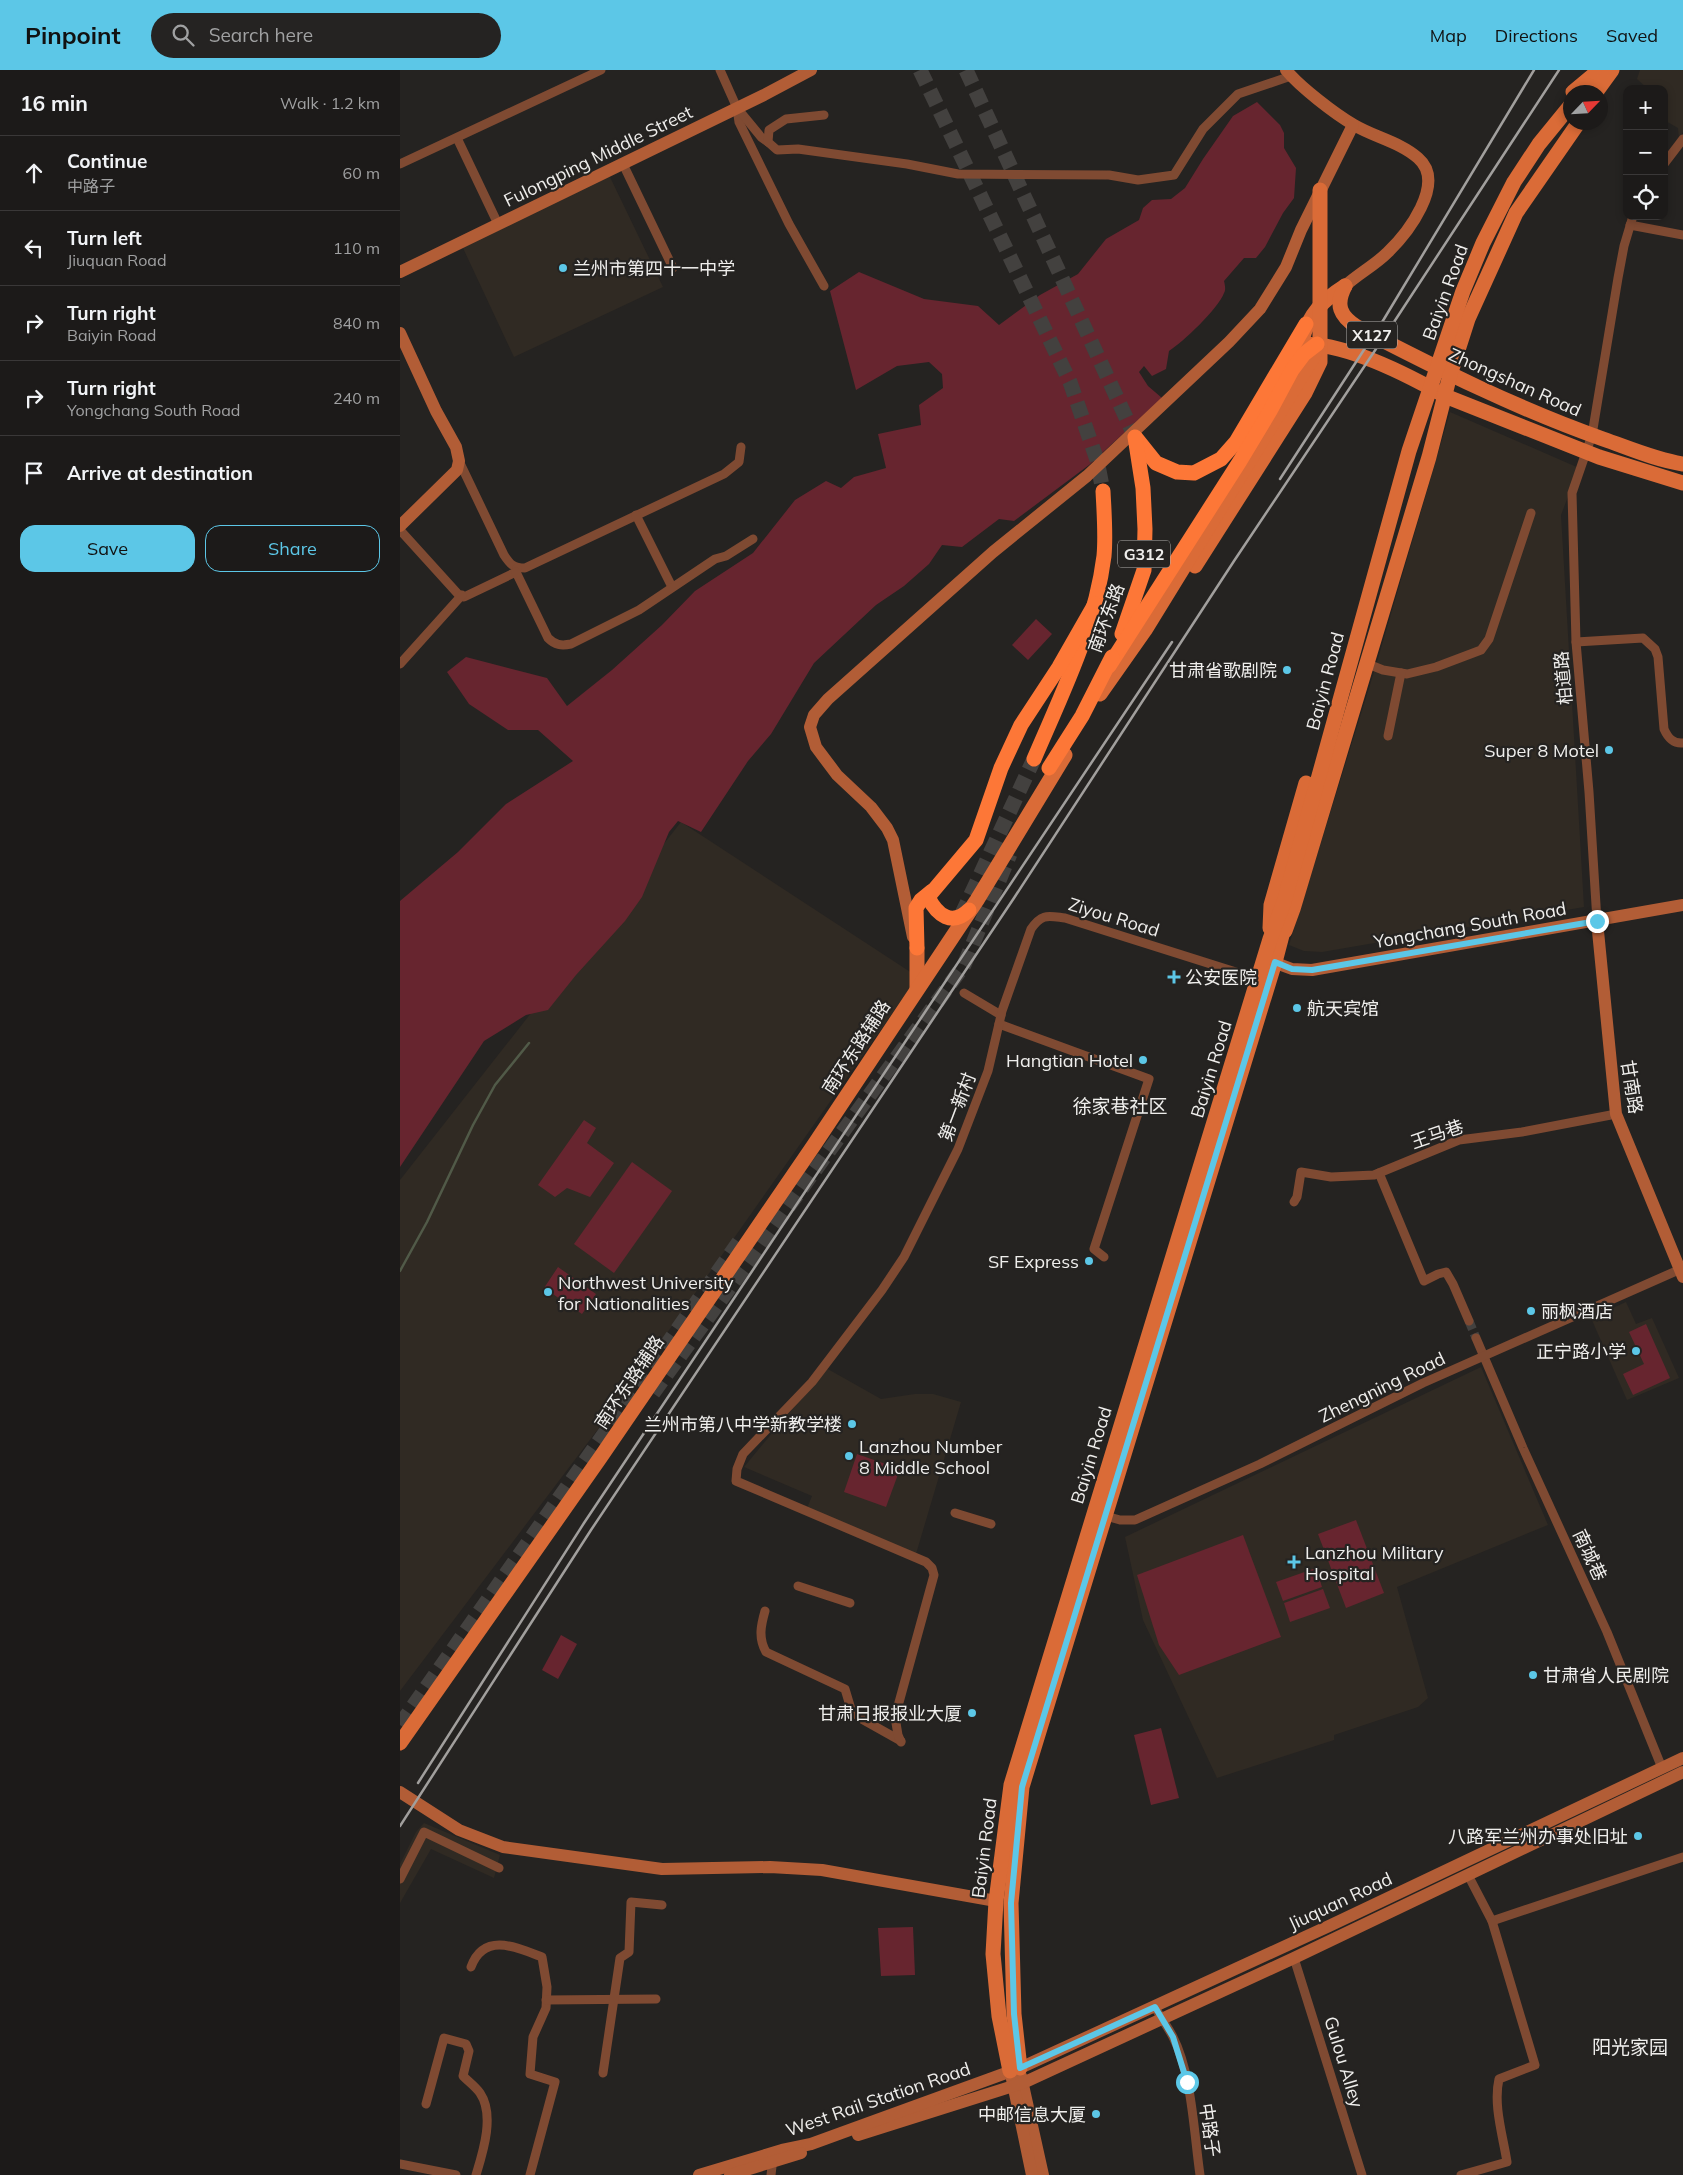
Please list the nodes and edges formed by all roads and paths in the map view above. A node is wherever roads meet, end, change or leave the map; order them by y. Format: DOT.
graph roads {
  1 [pos="601,70"];
  2 [pos="720,70"];
  3 [pos="811,70"];
  4 [pos="1602,71"];
  5 [pos="1288,73"];
  6 [pos="581,74"];
  7 [pos="1583,85"];
  8 [pos="1589,85"];
  9 [pos="1598,85"];
  10 [pos="1563,102"];
  11 [pos="737,108"];
  12 [pos="824,115"];
  13 [pos="1563,116"];
  14 [pos="1353,125"];
  15 [pos="1563,129"];
  16 [pos="1573,130"];
  17 [pos="457,138"];
  18 [pos="1683,139"];
  19 [pos="768,142"];
  20 [pos="1542,146"];
  21 [pos="1668,159"];
  22 [pos="400,164"];
  23 [pos="623,164"];
  24 [pos="1320,190"];
  25 [pos="1632,221"];
  26 [pos="498,224"];
  27 [pos="1683,235"];
  28 [pos="674,268"];
  29 [pos="400,272"];
  30 [pos="824,286"];
  31 [pos="1345,286"];
  32 [pos="1306,324"];
  33 [pos="400,333"];
  34 [pos="1317,344"];
  35 [pos="1431,365"];
  36 [pos="1450,375"];
  37 [pos="1424,384"];
  38 [pos="1445,396"];
  39 [pos="1592,435"];
  40 [pos="741,447"];
  41 [pos="1587,451"];
  42 [pos="459,461"];
  43 [pos="1683,464"];
  44 [pos="1683,483"];
  45 [pos="1103,491"];
  46 [pos="1531,513"];
  47 [pos="636,515"];
  48 [pos="400,526"];
  49 [pos="400,530"];
  50 [pos="754,539"];
  51 [pos="517,570"];
  52 [pos="672,587"];
  53 [pos="462,595"];
  54 [pos="1095,604"];
  55 [pos="1145,630"];
  56 [pos="1576,642"];
  57 [pos="400,664"];
  58 [pos="1368,664"];
  59 [pos="1109,666"];
  60 [pos="1401,673"];
  61 [pos="1388,736"];
  62 [pos="1683,743"];
  63 [pos="1034,759"];
  64 [pos="1049,768"];
  65 [pos="932,891"];
  66 [pos="1683,905"];
  67 [pos="969,910"];
  68 [pos="1597,921"];
  69 [pos="1276,940"];
  70 [pos="917,948"];
  71 [pos="1270,961"];
  72 [pos="1258,979"];
  73 [pos="917,989"];
  74 [pos="964,993"];
  75 [pos="1000,1020"];
  76 [pos="1616,1114"];
  77 [pos="1379,1173"];
  78 [pos="1294,1202"];
  79 [pos="1104,1257"];
  80 [pos="1682,1271"];
  81 [pos="1469,1321"];
  82 [pos="1476,1338"];
  83 [pos="1483,1357"];
  84 [pos="955,1514"];
  85 [pos="1098,1514"];
  86 [pos="991,1524"];
  87 [pos="798,1586"];
  88 [pos="850,1604"];
  89 [pos="765,1611"];
  90 [pos="400,1743"];
  91 [pos="1683,1758"];
  92 [pos="1662,1768"];
  93 [pos="1683,1772"];
  94 [pos="400,1792"];
  95 [pos="1683,1857"];
  96 [pos="498,1868"];
  97 [pos="1468,1875"];
  98 [pos="400,1879"];
  99 [pos="996,1901"];
  100 [pos="662,1905"];
  101 [pos="1492,1921"];
  102 [pos="1294,1958"];
  103 [pos="471,1967"];
  104 [pos="656,1999"];
  105 [pos="546,2000"];
  106 [pos="615,2000"];
  107 [pos="1155,2007"];
  108 [pos="1162,2020"];
  109 [pos="603,2072"];
  110 [pos="1016,2077"];
  111 [pos="426,2104"];
  112 [pos="772,2163"];
  113 [pos="400,2164"];
  114 [pos="456,2175"];
  115 [pos="476,2175"];
  116 [pos="530,2175"];
  117 [pos="699,2175"];
  118 [pos="730,2175"];
  119 [pos="1032,2175"];
  120 [pos="1043,2175"];
  121 [pos="1200,2175"];
  122 [pos="1362,2175"];
  123 [pos="1461,2175"];
  1 -- 6 [label="street"];
  2 -- 11 [label="street"];
  3 -- 11 [label="main road, Fulongping Middle Street"];
  4 -- 7 [label="main road"];
  4 -- 8 [label="main road"];
  4 -- 9 [label="main road"];
  5 -- 14 [label="main road"];
  5 -- 19 [label="street"];
  6 -- 17 [label="street"];
  10 -- 35 [label="main road"];
  11 -- 19 [label="street"];
  11 -- 23 [label="main road, Fulongping Middle Street"];
  11 -- 30 [label="street"];
  12 -- 19 [label="street"];
  13 -- 20 [label="main road, Baiyin Road"];
  14 -- 24 [label="main road"];
  14 -- 31 [label="main road"];
  15 -- 20 [label="main road, Baiyin Road"];
  16 -- 36 [label="main road"];
  17 -- 22 [label="street"];
  17 -- 26 [label="street"];
  18 -- 21 [label="street"];
  20 -- 69 [label="main road, Baiyin Road"];
  23 -- 26 [label="main road, Fulongping Middle Street"];
  23 -- 28 [label="street"];
  24 -- 55 [label="main road"];
  24 -- 70 [label="main road"];
  25 -- 27 [label="street"];
  25 -- 39 [label="street, 柏道路"];
  26 -- 29 [label="main road, Fulongping Middle Street"];
  31 -- 32 [label="main road"];
  31 -- 35 [label="main road, Zhongshan Road / X127"];
  32 -- 34 [label="main road"];
  32 -- 59 [label="highway, 南环东路 / G312"];
  33 -- 42 [label="main road"];
  34 -- 37 [label="main road, Zhongshan Road"];
  34 -- 55 [label="main road"];
  34 -- 59 [label="highway"];
  35 -- 36 [label="main road, Zhongshan Road / X127"];
  35 -- 37 [label="main road"];
  36 -- 38 [label="main road"];
  36 -- 39 [label="main road, Zhongshan Road"];
  37 -- 38 [label="main road, Zhongshan Road"];
  37 -- 69 [label="main road"];
  38 -- 41 [label="main road, Zhongshan Road"];
  38 -- 58 [label="main road"];
  39 -- 41 [label="street, 柏道路"];
  39 -- 43 [label="main road, Zhongshan Road"];
  40 -- 47 [label="street"];
  41 -- 44 [label="main road, Zhongshan Road"];
  41 -- 56 [label="street, 柏道路"];
  42 -- 48 [label="main road"];
  42 -- 51 [label="street"];
  45 -- 54 [label="highway, 南环东路 / G312"];
  46 -- 60 [label="street"];
  47 -- 51 [label="street"];
  47 -- 52 [label="street"];
  49 -- 53 [label="street"];
  50 -- 52 [label="street"];
  51 -- 52 [label="street"];
  51 -- 53 [label="street"];
  53 -- 57 [label="street"];
  54 -- 63 [label="highway, 南环东路 / G312"];
  54 -- 65 [label="highway"];
  55 -- 67 [label="main road, 南环东路辅路"];
  56 -- 62 [label="street"];
  56 -- 68 [label="street, 柏道路"];
  58 -- 60 [label="street"];
  58 -- 69 [label="main road"];
  59 -- 64 [label="highway, 南环东路 / G312"];
  60 -- 61 [label="street"];
  65 -- 67 [label="highway"];
  65 -- 70 [label="highway"];
  66 -- 68 [label="main road, Yongchang South Road"];
  67 -- 73 [label="main road, 南环东路辅路"];
  68 -- 71 [label="main road, Yongchang South Road"];
  68 -- 76 [label="main road, 甘南路"];
  69 -- 71 [label="main road, Baiyin Road"];
  70 -- 73 [label="main road"];
  71 -- 72 [label="main road, Baiyin Road"];
  71 -- 85 [label="main road, Baiyin Road"];
  72 -- 75 [label="street, Ziyou Road"];
  72 -- 85 [label="main road, Baiyin Road"];
  73 -- 90 [label="main road, 南环东路辅路"];
  74 -- 75 [label="street"];
  75 -- 79 [label="street"];
  75 -- 89 [label="street, 第一新村"];
  76 -- 77 [label="street, 王马巷"];
  76 -- 80 [label="main road, 甘南路"];
  77 -- 78 [label="street, 王马巷"];
  77 -- 81 [label="street"];
  80 -- 83 [label="street, Zhengning Road"];
  82 -- 83 [label="street, 南城巷"];
  83 -- 85 [label="street, Zhengning Road"];
  83 -- 92 [label="street, 南城巷"];
  84 -- 86 [label="street"];
  85 -- 99 [label="main road, Baiyin Road"];
  85 -- 110 [label="main road, Baiyin Road"];
  87 -- 88 [label="street"];
  91 -- 92 [label="main road, Jiuquan Road"];
  92 -- 107 [label="main road, Jiuquan Road"];
  93 -- 97 [label="main road, Jiuquan Road"];
  94 -- 99 [label="main road"];
  95 -- 101 [label="street"];
  96 -- 98 [label="street"];
  97 -- 101 [label="street"];
  97 -- 102 [label="main road, Jiuquan Road"];
  99 -- 110 [label="main road, Baiyin Road"];
  100 -- 106 [label="street"];
  101 -- 123 [label="street"];
  102 -- 108 [label="main road, Jiuquan Road"];
  102 -- 122 [label="street, Gulou Alley"];
  103 -- 105 [label="street"];
  104 -- 106 [label="street"];
  105 -- 106 [label="street"];
  105 -- 116 [label="street"];
  106 -- 109 [label="street"];
  107 -- 108 [label="street, 中路子"];
  107 -- 110 [label="main road, Jiuquan Road"];
  108 -- 110 [label="main road, Jiuquan Road"];
  108 -- 121 [label="street, 中路子"];
  110 -- 112 [label="main road, West Rail Station Road"];
  110 -- 119 [label="main road"];
  110 -- 120 [label="main road"];
  111 -- 115 [label="street"];
  112 -- 117 [label="main road, West Rail Station Road"];
  112 -- 118 [label="main road, West Rail Station Road"];
  113 -- 114 [label="street"];
}
